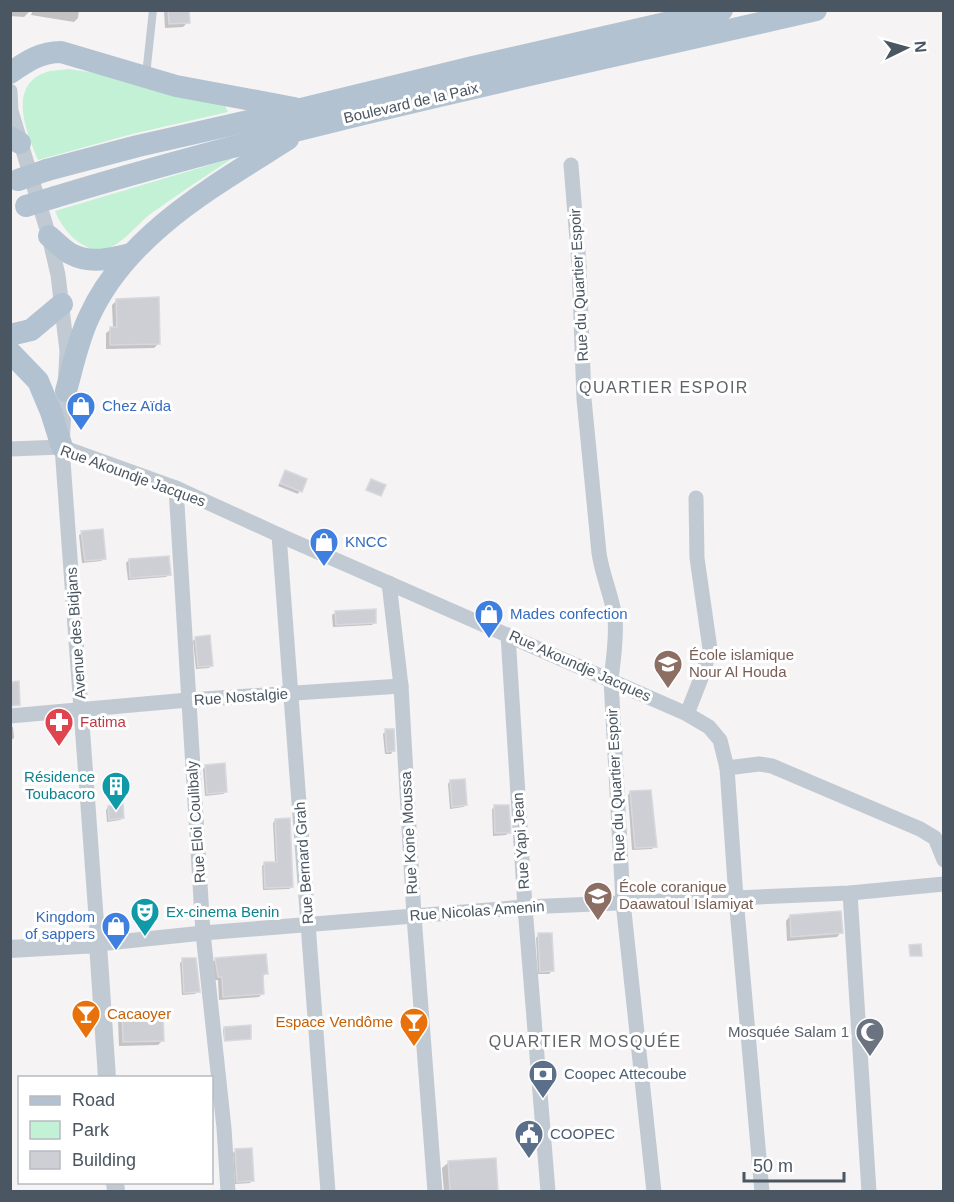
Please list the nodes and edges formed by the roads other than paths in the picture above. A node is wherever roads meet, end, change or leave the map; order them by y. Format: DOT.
graph roads {
  1 [pos="153,10"];
  2 [pos="722,10"];
  3 [pos="816,10"];
  4 [pos="10,73"];
  5 [pos="146,76"];
  6 [pos="10,91"];
  7 [pos="11,111"];
  8 [pos="303,119"];
  9 [pos="15,140"];
  10 [pos="571,165"];
  11 [pos="26,195"];
  12 [pos="49,236"];
  13 [pos="131,254"];
  14 [pos="62,304"];
  15 [pos="10,335"];
  16 [pos="10,351"];
  17 [pos="66,391"];
  18 [pos="62,447"];
  19 [pos="10,449"];
  20 [pos="176,488"];
  21 [pos="696,498"];
  22 [pos="279,535"];
  23 [pos="389,583"];
  24 [pos="508,634"];
  25 [pos="611,680"];
  26 [pos="401,686"];
  27 [pos="291,693"];
  28 [pos="188,700"];
  29 [pos="81,711"];
  30 [pos="687,714"];
  31 [pos="10,716"];
  32 [pos="727,768"];
  33 [pos="944,860"];
  34 [pos="944,884"];
  35 [pos="850,893"];
  36 [pos="736,898"];
  37 [pos="623,902"];
  38 [pos="525,907"];
  39 [pos="414,916"];
  40 [pos="308,924"];
  41 [pos="203,933"];
  42 [pos="98,944"];
  43 [pos="10,949"];
  44 [pos="107,1076"];
  45 [pos="228,1191"];
  46 [pos="328,1191"];
  47 [pos="435,1191"];
  48 [pos="548,1191"];
  49 [pos="654,1191"];
  50 [pos="762,1191"];
  51 [pos="869,1191"];
  1 -- 5 [label="lane"];
  2 -- 8 [label="main road, Boulevard de la Paix"];
  3 -- 8 [label="main road, Boulevard de la Paix"];
  4 -- 5 [label="main road"];
  5 -- 8 [label="main road"];
  6 -- 7 [label="street, Avenue des Bidjans"];
  7 -- 9 [label="street, Avenue des Bidjans"];
  8 -- 11 [label="main road, Boulevard de la Paix"];
  8 -- 11 [label="main road, Boulevard de la Paix, bridge"];
  8 -- 13 [label="main road"];
  9 -- 11 [label="street, Avenue des Bidjans"];
  10 -- 25 [label="street, Rue du Quartier Espoir"];
  11 -- 12 [label="street, Avenue des Bidjans"];
  12 -- 13 [label="main road"];
  12 -- 14 [label="street, Avenue des Bidjans"];
  13 -- 17 [label="main road"];
  14 -- 15 [label="main road"];
  14 -- 17 [label="street, Avenue des Bidjans"];
  16 -- 18 [label="main road"];
  17 -- 18 [label="street, Avenue des Bidjans"];
  18 -- 19 [label="street, Rue Akoundje Jacques"];
  18 -- 20 [label="street, Rue Akoundje Jacques"];
  18 -- 29 [label="street, Avenue des Bidjans"];
  20 -- 22 [label="street, Rue Akoundje Jacques"];
  20 -- 28 [label="street, Rue Eloi Coulibaly"];
  21 -- 30 [label="street"];
  22 -- 23 [label="street, Rue Akoundje Jacques"];
  22 -- 27 [label="street, Rue Bernard Grah"];
  23 -- 24 [label="street, Rue Akoundje Jacques"];
  23 -- 26 [label="street, Rue Kone Moussa"];
  24 -- 25 [label="street, Rue Akoundje Jacques"];
  24 -- 38 [label="street, Rue Yapi Jean"];
  25 -- 30 [label="street, Rue Akoundje Jacques"];
  25 -- 37 [label="street, Rue du Quartier Espoir"];
  26 -- 27 [label="street, Rue Nostalgie"];
  26 -- 39 [label="street, Rue Kone Moussa"];
  27 -- 28 [label="street, Rue Nostalgie"];
  27 -- 40 [label="street, Rue Bernard Grah"];
  28 -- 29 [label="street, Rue Nostalgie"];
  28 -- 41 [label="street, Rue Eloi Coulibaly"];
  29 -- 31 [label="street, Rue Nostalgie"];
  29 -- 42 [label="street, Avenue des Bidjans"];
  30 -- 32 [label="street, Rue Akoundje Jacques"];
  32 -- 33 [label="street"];
  32 -- 36 [label="street, Rue Akoundje Jacques"];
  34 -- 35 [label="street, Rue Nicolas Amenin"];
  35 -- 36 [label="street, Rue Nicolas Amenin"];
  35 -- 51 [label="street"];
  36 -- 37 [label="street, Rue Nicolas Amenin"];
  36 -- 50 [label="street, Rue Akoundje Jacques"];
  37 -- 38 [label="street, Rue Nicolas Amenin"];
  37 -- 49 [label="street, Rue du Quartier Espoir"];
  38 -- 39 [label="street, Rue Nicolas Amenin"];
  38 -- 48 [label="street, Rue Yapi Jean"];
  39 -- 40 [label="street, Rue Nicolas Amenin"];
  39 -- 47 [label="street, Rue Kone Moussa"];
  40 -- 41 [label="street, Rue Nicolas Amenin"];
  40 -- 46 [label="street, Rue Bernard Grah"];
  41 -- 42 [label="street, Rue Nicolas Amenin"];
  41 -- 45 [label="street, Rue Eloi Coulibaly"];
  42 -- 43 [label="street, Rue Nicolas Amenin"];
  42 -- 44 [label="street, Avenue des Bidjans"];
}
